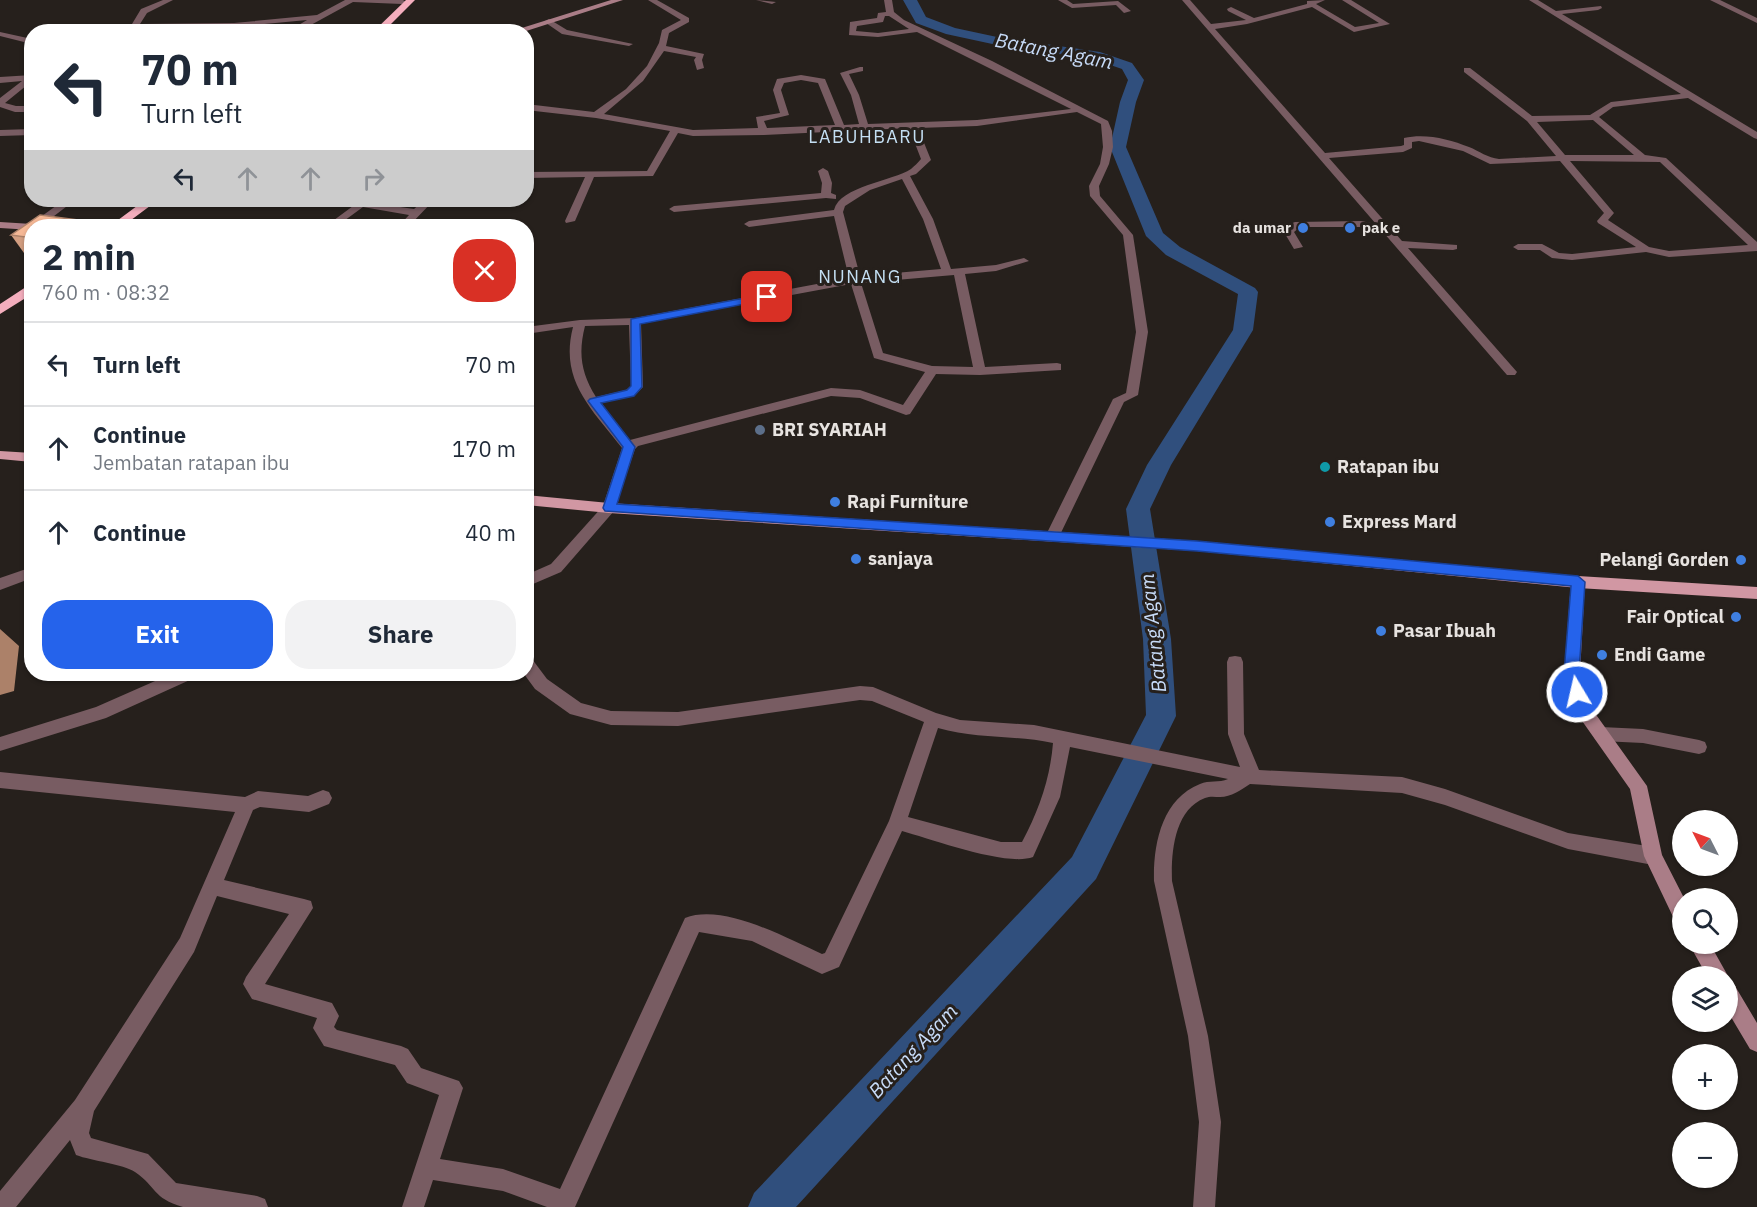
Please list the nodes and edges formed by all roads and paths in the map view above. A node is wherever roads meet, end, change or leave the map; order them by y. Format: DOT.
graph roads {
  1 [pos="169,0"];
  2 [pos="353,0"];
  3 [pos="619,0"];
  4 [pos="652,0"];
  5 [pos="760,0"];
  6 [pos="888,0"];
  7 [pos="1062,0"];
  8 [pos="1186,0"];
  9 [pos="1321,0"];
  10 [pos="1346,0"];
  11 [pos="1533,0"];
  12 [pos="1714,0"];
  13 [pos="406,1"];
  14 [pos="772,2"];
  15 [pos="1313,5"];
  16 [pos="1598,8"];
  17 [pos="1230,9"];
  18 [pos="1127,11"];
  19 [pos="1555,13"];
  20 [pos="887,14"];
  21 [pos="317,17"];
  22 [pos="1755,19"];
  23 [pos="1252,20"];
  24 [pos="549,21"];
  25 [pos="136,24"];
  26 [pos="256,24"];
  27 [pos="305,24"];
  28 [pos="380,24"];
  29 [pos="384,24"];
  30 [pos="534,26"];
  31 [pos="1209,27"];
  32 [pos="915,31"];
  33 [pos="0,34"];
  34 [pos="24,40"];
  35 [pos="629,44"];
  36 [pos="662,48"];
  37 [pos="700,68"];
  38 [pos="860,69"];
  39 [pos="1467,70"];
  40 [pos="24,78"];
  41 [pos="0,80"];
  42 [pos="24,83"];
  43 [pos="1691,94"];
  44 [pos="0,104"];
  45 [pos="534,109"];
  46 [pos="24,110"];
  47 [pos="1075,111"];
  48 [pos="596,115"];
  49 [pos="1594,117"];
  50 [pos="1530,119"];
  51 [pos="913,126"];
  52 [pos="865,128"];
  53 [pos="841,129"];
  54 [pos="675,131"];
  55 [pos="24,132"];
  56 [pos="764,132"];
  57 [pos="0,133"];
  58 [pos="1757,136"];
  59 [pos="1323,156"];
  60 [pos="1642,157"];
  61 [pos="1565,158"];
  62 [pos="823,171"];
  63 [pos="534,175"];
  64 [pos="905,175"];
  65 [pos="590,176"];
  66 [pos="826,195"];
  67 [pos="848,199"];
  68 [pos="60,207"];
  69 [pos="143,207"];
  70 [pos="157,207"];
  71 [pos="357,207"];
  72 [pos="380,207"];
  73 [pos="423,207"];
  74 [pos="674,209"];
  75 [pos="838,212"];
  76 [pos="418,213"];
  77 [pos="44,219"];
  78 [pos="126,219"];
  79 [pos="141,219"];
  80 [pos="341,219"];
  81 [pos="412,219"];
  82 [pos="570,221"];
  83 [pos="749,224"];
  84 [pos="0,225"];
  85 [pos="24,226"];
  86 [pos="1385,229"];
  87 [pos="1399,244"];
  88 [pos="1298,247"];
  89 [pos="1453,247"];
  90 [pos="1518,247"];
  91 [pos="1757,248"];
  92 [pos="1646,249"];
  93 [pos="1024,261"];
  94 [pos="953,271"];
  95 [pos="855,280"];
  96 [pos="24,293"];
  97 [pos="24,305"];
  98 [pos="0,310"];
  99 [pos="635,321"];
  100 [pos="0,322"];
  101 [pos="580,323"];
  102 [pos="534,330"];
  103 [pos="1057,367"];
  104 [pos="932,370"];
  105 [pos="980,371"];
  106 [pos="1511,372"];
  107 [pos="594,401"];
  108 [pos="629,447"];
  109 [pos="0,455"];
  110 [pos="24,457"];
  111 [pos="534,501"];
  112 [pos="609,508"];
  113 [pos="1052,537"];
  114 [pos="24,575"];
  115 [pos="534,578"];
  116 [pos="1578,582"];
  117 [pos="0,584"];
  118 [pos="1757,593"];
  119 [pos="1235,662"];
  120 [pos="534,675"];
  121 [pos="171,681"];
  122 [pos="933,719"];
  123 [pos="1601,734"];
  124 [pos="1062,738"];
  125 [pos="0,744"];
  126 [pos="1699,747"];
  127 [pos="1250,777"];
  128 [pos="0,780"];
  129 [pos="323,798"];
  130 [pos="247,806"];
  131 [pos="897,822"];
  132 [pos="1653,856"];
  133 [pos="213,886"];
  134 [pos="1672,894"];
  135 [pos="1738,1010"];
  136 [pos="1757,1042"];
  137 [pos="83,1108"];
  138 [pos="427,1168"];
  139 [pos="564,1204"];
  140 [pos="1,1207"];
  141 [pos="257,1207"];
  142 [pos="413,1207"];
  143 [pos="1204,1207"];
  1 -- 25 [label="street"];
  2 -- 13 [label="street"];
  2 -- 21 [label="street"];
  3 -- 24 [label="street"];
  4 -- 36 [label="street"];
  5 -- 14 [label="street"];
  6 -- 20 [label="street"];
  7 -- 18 [label="street"];
  8 -- 31 [label="street"];
  9 -- 15 [label="street"];
  10 -- 15 [label="street"];
  11 -- 19 [label="street"];
  12 -- 22 [label="street"];
  13 -- 28 [label="highway"];
  13 -- 29 [label="highway"];
  15 -- 23 [label="street"];
  16 -- 19 [label="street"];
  17 -- 23 [label="street"];
  19 -- 43 [label="street"];
  20 -- 32 [label="street"];
  20 -- 32 [label="street"];
  21 -- 26 [label="street"];
  21 -- 27 [label="street"];
  23 -- 31 [label="street"];
  24 -- 30 [label="street"];
  24 -- 35 [label="street"];
  31 -- 59 [label="street"];
  32 -- 47 [label="street"];
  33 -- 34 [label="street"];
  36 -- 37 [label="street"];
  36 -- 48 [label="street"];
  38 -- 52 [label="street"];
  39 -- 50 [label="street"];
  40 -- 41 [label="street"];
  42 -- 44 [label="street"];
  43 -- 49 [label="street"];
  43 -- 58 [label="street"];
  44 -- 46 [label="street"];
  45 -- 48 [label="street"];
  47 -- 51 [label="street"];
  47 -- 113 [label="street"];
  48 -- 54 [label="street"];
  49 -- 50 [label="street"];
  49 -- 60 [label="street"];
  50 -- 61 [label="street"];
  51 -- 52 [label="street"];
  51 -- 64 [label="street"];
  52 -- 53 [label="street"];
  53 -- 56 [label="street"];
  53 -- 56 [label="street"];
  54 -- 56 [label="street"];
  54 -- 65 [label="street"];
  55 -- 57 [label="street"];
  59 -- 61 [label="street"];
  59 -- 86 [label="street"];
  60 -- 61 [label="street"];
  60 -- 91 [label="street"];
  61 -- 92 [label="street"];
  62 -- 66 [label="street"];
  63 -- 65 [label="street"];
  64 -- 67 [label="street"];
  64 -- 94 [label="street"];
  65 -- 82 [label="street"];
  66 -- 67 [label="street"];
  66 -- 74 [label="street"];
  67 -- 75 [label="street"];
  68 -- 77 [label="street"];
  69 -- 78 [label="highway"];
  70 -- 79 [label="highway"];
  71 -- 80 [label="street"];
  72 -- 76 [label="street"];
  73 -- 76 [label="street"];
  75 -- 83 [label="street"];
  75 -- 95 [label="street"];
  76 -- 81 [label="street"];
  84 -- 85 [label="street"];
  86 -- 87 [label="street"];
  86 -- 88 [label="street"];
  87 -- 89 [label="street"];
  87 -- 106 [label="street"];
  90 -- 92 [label="street"];
  91 -- 92 [label="street"];
  93 -- 94 [label="street"];
  94 -- 95 [label="street"];
  94 -- 105 [label="street"];
  95 -- 99 [label="street"];
  95 -- 104 [label="street"];
  96 -- 98 [label="highway"];
  97 -- 100 [label="highway"];
  99 -- 101 [label="street"];
  99 -- 107 [label="street"];
  101 -- 102 [label="street"];
  101 -- 107 [label="street"];
  103 -- 105 [label="street"];
  104 -- 105 [label="street"];
  104 -- 108 [label="street"];
  107 -- 108 [label="street"];
  108 -- 112 [label="street"];
  109 -- 110 [label="main road"];
  111 -- 112 [label="main road"];
  112 -- 113 [label="main road"];
  112 -- 115 [label="street"];
  113 -- 116 [label="main road"];
  114 -- 117 [label="street"];
  116 -- 118 [label="main road"];
  116 -- 123 [label="street"];
  119 -- 127 [label="street"];
  120 -- 122 [label="street"];
  121 -- 125 [label="street"];
  122 -- 124 [label="street"];
  122 -- 131 [label="street"];
  123 -- 126 [label="street"];
  123 -- 132 [label="street"];
  124 -- 127 [label="street"];
  124 -- 131 [label="street"];
  127 -- 132 [label="street"];
  127 -- 143 [label="street"];
  128 -- 130 [label="street"];
  129 -- 130 [label="street"];
  130 -- 133 [label="street"];
  131 -- 139 [label="street"];
  132 -- 134 [label="street"];
  133 -- 137 [label="street"];
  133 -- 138 [label="street"];
  135 -- 136 [label="street"];
  137 -- 140 [label="street"];
  137 -- 141 [label="street"];
  138 -- 139 [label="street"];
  138 -- 142 [label="street"];
}
